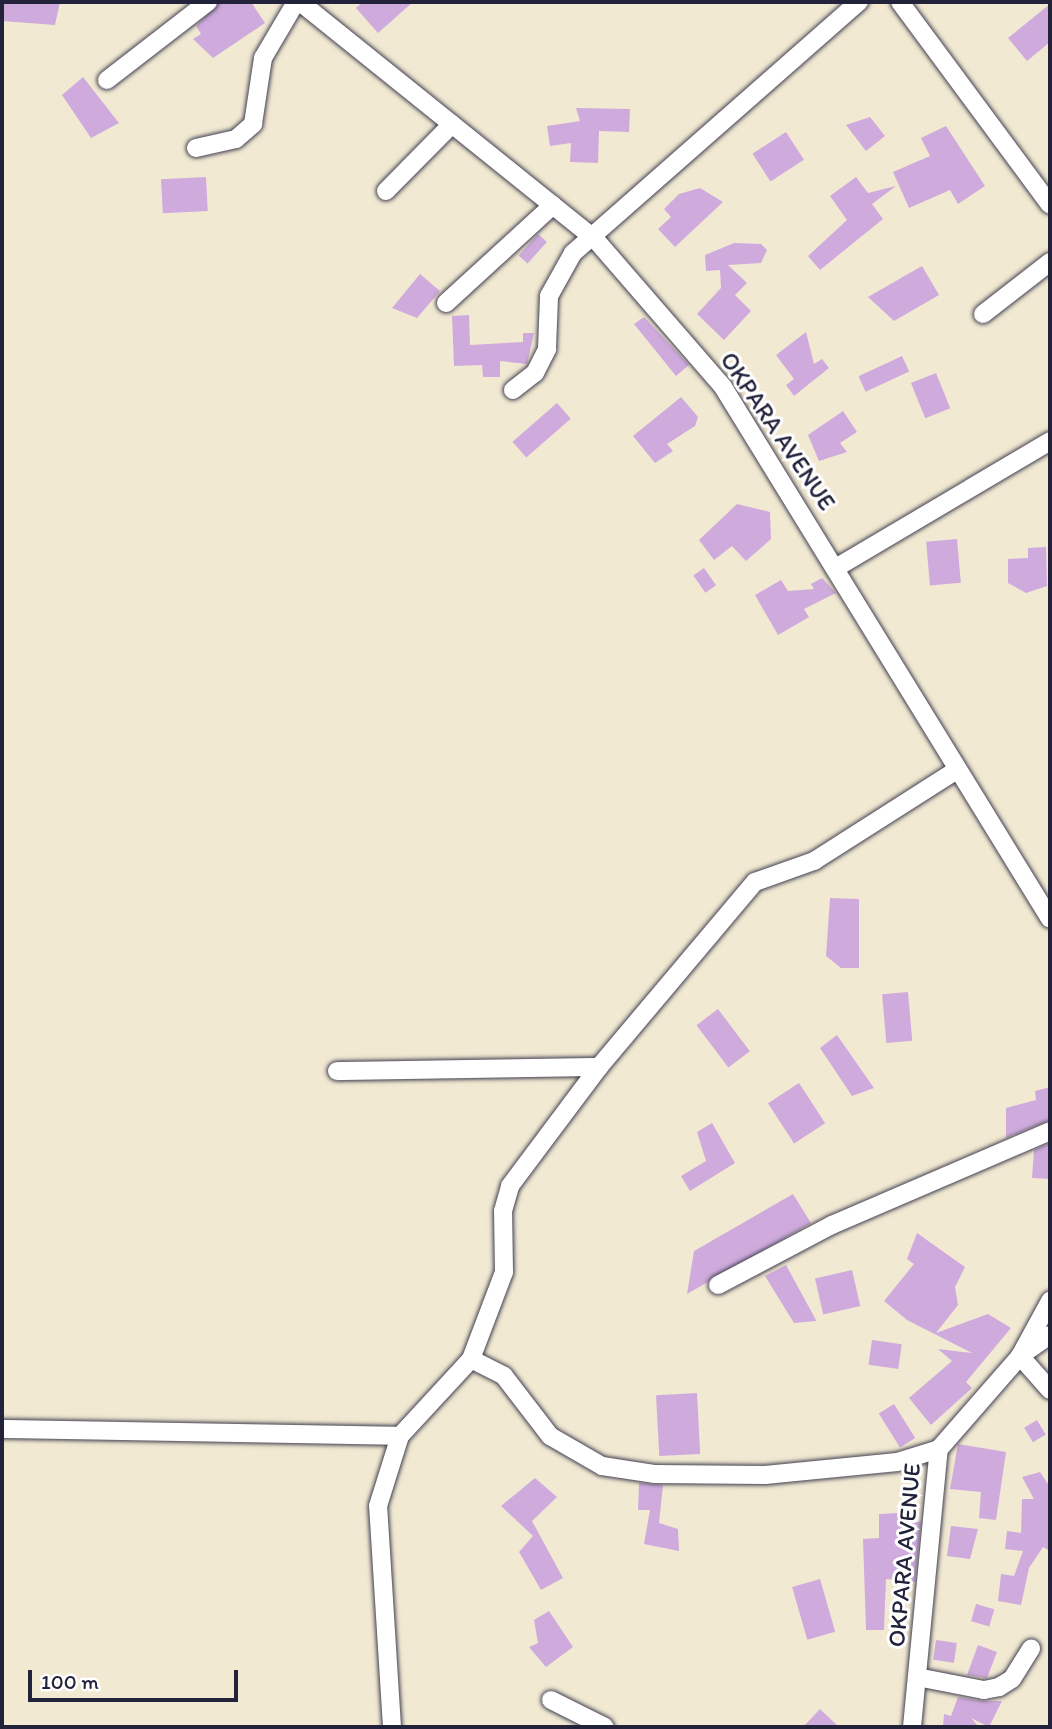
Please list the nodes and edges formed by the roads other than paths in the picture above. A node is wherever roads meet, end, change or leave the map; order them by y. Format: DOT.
graph roads {
  1 [pos="208,2"];
  2 [pos="298,2"];
  3 [pos="859,2"];
  4 [pos="900,2"];
  5 [pos="107,80"];
  6 [pos="452,124"];
  7 [pos="196,148"];
  8 [pos="386,191"];
  9 [pos="553,205"];
  10 [pos="1050,205"];
  11 [pos="594,238"];
  12 [pos="1050,262"];
  13 [pos="446,303"];
  14 [pos="983,314"];
  15 [pos="513,390"];
  16 [pos="1050,441"];
  17 [pos="839,566"];
  18 [pos="957,770"];
  19 [pos="1050,919"];
  20 [pos="599,1068"];
  21 [pos="337,1071"];
  22 [pos="1050,1131"];
  23 [pos="718,1285"];
  24 [pos="1050,1301"];
  25 [pos="1050,1335"];
  26 [pos="1020,1356"];
  27 [pos="471,1359"];
  28 [pos="1050,1390"];
  29 [pos="2,1429"];
  30 [pos="400,1436"];
  31 [pos="939,1449"];
  32 [pos="1031,1649"];
  33 [pos="917,1678"];
  34 [pos="551,1700"];
  35 [pos="391,1727"];
  36 [pos="605,1727"];
  37 [pos="912,1727"];
  1 -- 5 [label="street"];
  2 -- 6 [label="street, OKPARA AVENUE"];
  2 -- 7 [label="street"];
  3 -- 11 [label="street"];
  4 -- 10 [label="street"];
  6 -- 8 [label="street"];
  6 -- 9 [label="street, OKPARA AVENUE"];
  9 -- 11 [label="street, OKPARA AVENUE"];
  9 -- 13 [label="street"];
  11 -- 15 [label="street"];
  11 -- 17 [label="street, OKPARA AVENUE"];
  12 -- 14 [label="street"];
  16 -- 17 [label="street"];
  17 -- 18 [label="street, OKPARA AVENUE"];
  18 -- 19 [label="street, OKPARA AVENUE"];
  18 -- 20 [label="street"];
  20 -- 21 [label="street"];
  20 -- 27 [label="street"];
  22 -- 23 [label="street"];
  24 -- 26 [label="street, OKPARA AVENUE"];
  25 -- 26 [label="street"];
  26 -- 28 [label="street"];
  26 -- 31 [label="street, OKPARA AVENUE"];
  27 -- 30 [label="street"];
  27 -- 31 [label="street"];
  29 -- 30 [label="street"];
  30 -- 35 [label="street"];
  31 -- 33 [label="street, OKPARA AVENUE"];
  32 -- 33 [label="street"];
  33 -- 37 [label="street, OKPARA AVENUE"];
  34 -- 36 [label="street"];
}
